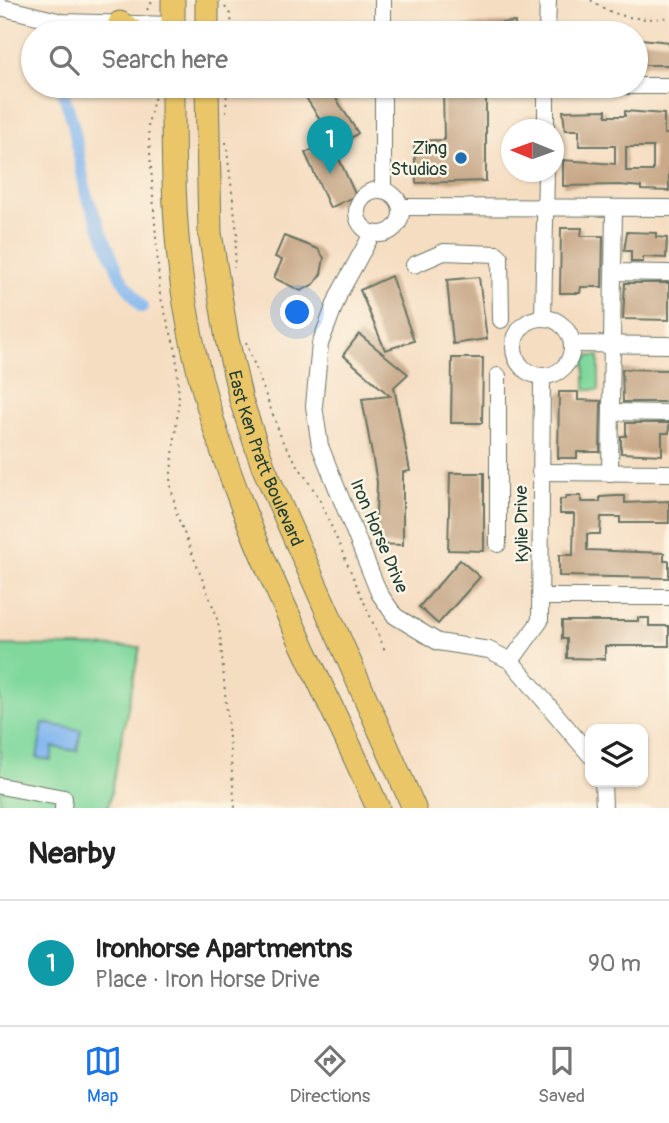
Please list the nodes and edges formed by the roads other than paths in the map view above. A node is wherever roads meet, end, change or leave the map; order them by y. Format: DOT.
graph roads {
  1 [pos="173,0"];
  2 [pos="383,0"];
  3 [pos="548,0"];
  4 [pos="216,4"];
  5 [pos="0,7"];
  6 [pos="58,21"];
  7 [pos="176,21"];
  8 [pos="211,21"];
  9 [pos="383,21"];
  10 [pos="547,21"];
  11 [pos="648,86"];
  12 [pos="669,86"];
  13 [pos="174,98"];
  14 [pos="180,98"];
  15 [pos="207,98"];
  16 [pos="383,98"];
  17 [pos="546,98"];
  18 [pos="546,119"];
  19 [pos="208,168"];
  20 [pos="546,182"];
  21 [pos="383,190"];
  22 [pos="401,207"];
  23 [pos="614,208"];
  24 [pos="669,208"];
  25 [pos="546,209"];
  26 [pos="372,234"];
  27 [pos="414,265"];
  28 [pos="614,272"];
  29 [pos="669,273"];
  30 [pos="543,318"];
  31 [pos="501,320"];
  32 [pos="572,344"];
  33 [pos="611,344"];
  34 [pos="669,345"];
  35 [pos="498,376"];
  36 [pos="542,377"];
  37 [pos="611,412"];
  38 [pos="669,413"];
  39 [pos="540,472"];
  40 [pos="610,473"];
  41 [pos="669,473"];
  42 [pos="498,544"];
  43 [pos="542,597"];
  44 [pos="669,597"];
  45 [pos="511,661"];
  46 [pos="585,749"];
  47 [pos="402,781"];
  48 [pos="0,786"];
  49 [pos="603,787"];
  50 [pos="374,804"];
  51 [pos="62,808"];
  52 [pos="414,808"];
  53 [pos="426,808"];
  54 [pos="604,808"];
  1 -- 7 [label="highway"];
  2 -- 9 [label="street"];
  3 -- 10 [label="street"];
  4 -- 8 [label="highway"];
  5 -- 6 [label="street"];
  11 -- 12 [label="street"];
  13 -- 50 [label="highway, East Ken Pratt Boulevard"];
  14 -- 19 [label="highway"];
  15 -- 19 [label="highway, East Ken Pratt Boulevard"];
  16 -- 21 [label="street"];
  17 -- 18 [label="street"];
  19 -- 47 [label="highway, East Ken Pratt Boulevard"];
  20 -- 25 [label="street"];
  21 -- 22 [label="street"];
  21 -- 26 [label="street"];
  22 -- 25 [label="street"];
  22 -- 26 [label="street"];
  23 -- 24 [label="street"];
  23 -- 25 [label="street"];
  23 -- 28 [label="street"];
  25 -- 30 [label="street"];
  26 -- 45 [label="street, Iron Horse Drive"];
  27 -- 31 [label="street"];
  28 -- 29 [label="street"];
  28 -- 33 [label="street"];
  30 -- 32 [label="street"];
  30 -- 36 [label="street"];
  32 -- 33 [label="street"];
  32 -- 36 [label="street"];
  33 -- 34 [label="street"];
  33 -- 37 [label="street"];
  35 -- 42 [label="street"];
  36 -- 39 [label="street, Kylie Drive"];
  37 -- 38 [label="street"];
  37 -- 40 [label="street"];
  39 -- 40 [label="street"];
  39 -- 43 [label="street, Kylie Drive"];
  40 -- 41 [label="street"];
  43 -- 44 [label="street"];
  43 -- 45 [label="street, Kylie Drive"];
  45 -- 46 [label="street, Iron Horse Drive"];
  47 -- 52 [label="highway, East Ken Pratt Boulevard"];
  47 -- 53 [label="highway"];
  48 -- 51 [label="street"];
  49 -- 54 [label="street"];
}
